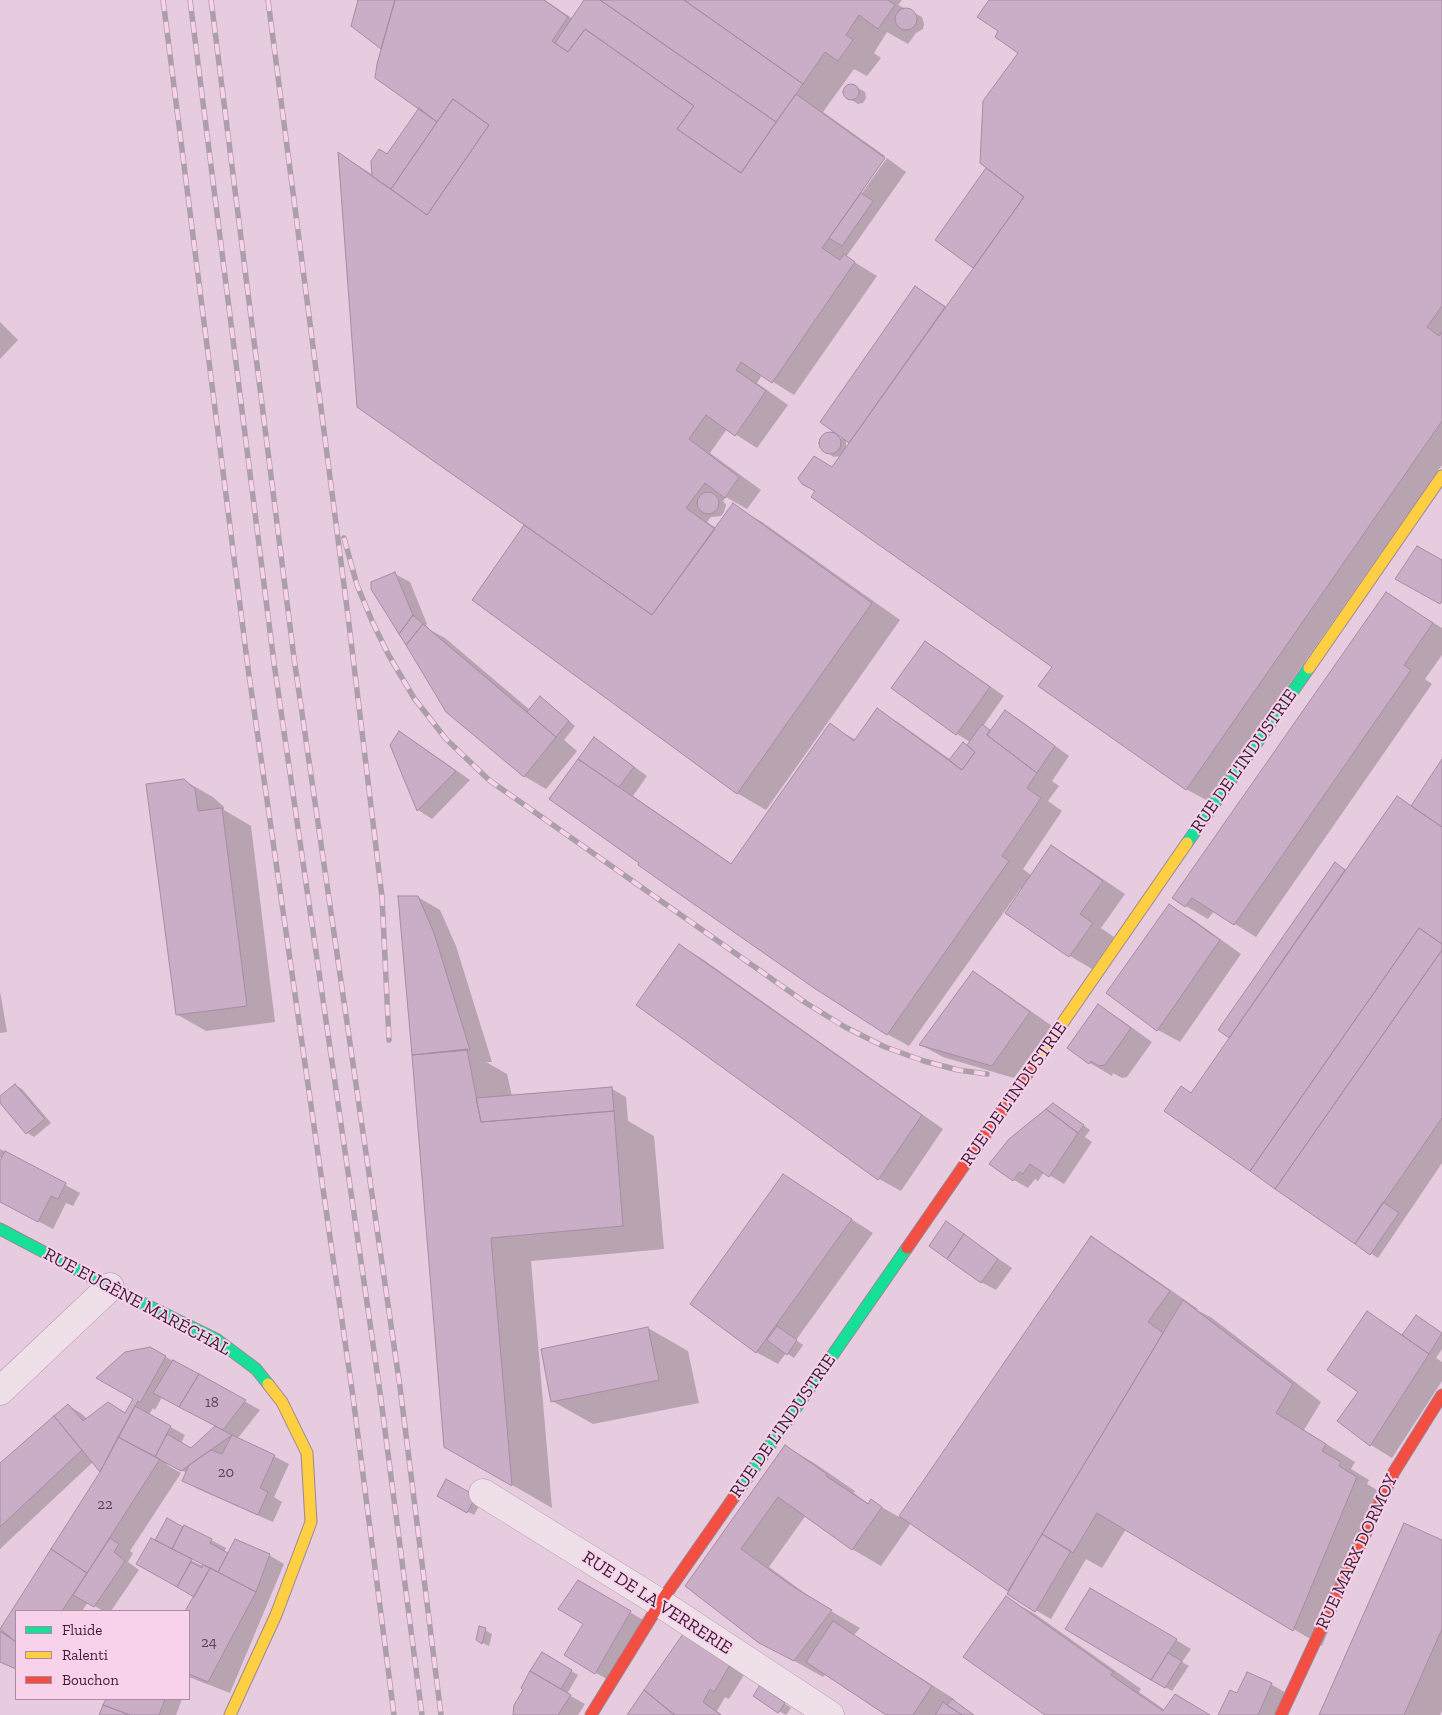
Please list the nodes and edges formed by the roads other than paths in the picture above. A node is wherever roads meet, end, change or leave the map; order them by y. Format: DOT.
graph roads {
  1 [pos="1442,476"];
  2 [pos="0,1229"];
  3 [pos="110,1287"];
  4 [pos="0,1391"];
  5 [pos="1442,1395"];
  6 [pos="483,1493"];
  7 [pos="660,1603"];
  8 [pos="230,1715"];
  9 [pos="591,1715"];
  10 [pos="830,1715"];
  11 [pos="1281,1715"];
  1 -- 7 [label="street, RUE DE L'INDUSTRIE"];
  2 -- 3 [label="street, RUE EUGÈNE MARÉCHAL"];
  3 -- 4 [label="street"];
  3 -- 8 [label="street, RUE EUGÈNE MARÉCHAL"];
  5 -- 11 [label="street, RUE MARX DORMOY"];
  6 -- 7 [label="street, RUE DE LA VERRERIE"];
  7 -- 9 [label="street, RUE DE L'INDUSTRIE"];
  7 -- 10 [label="street, RUE DE LA VERRERIE"];
}
